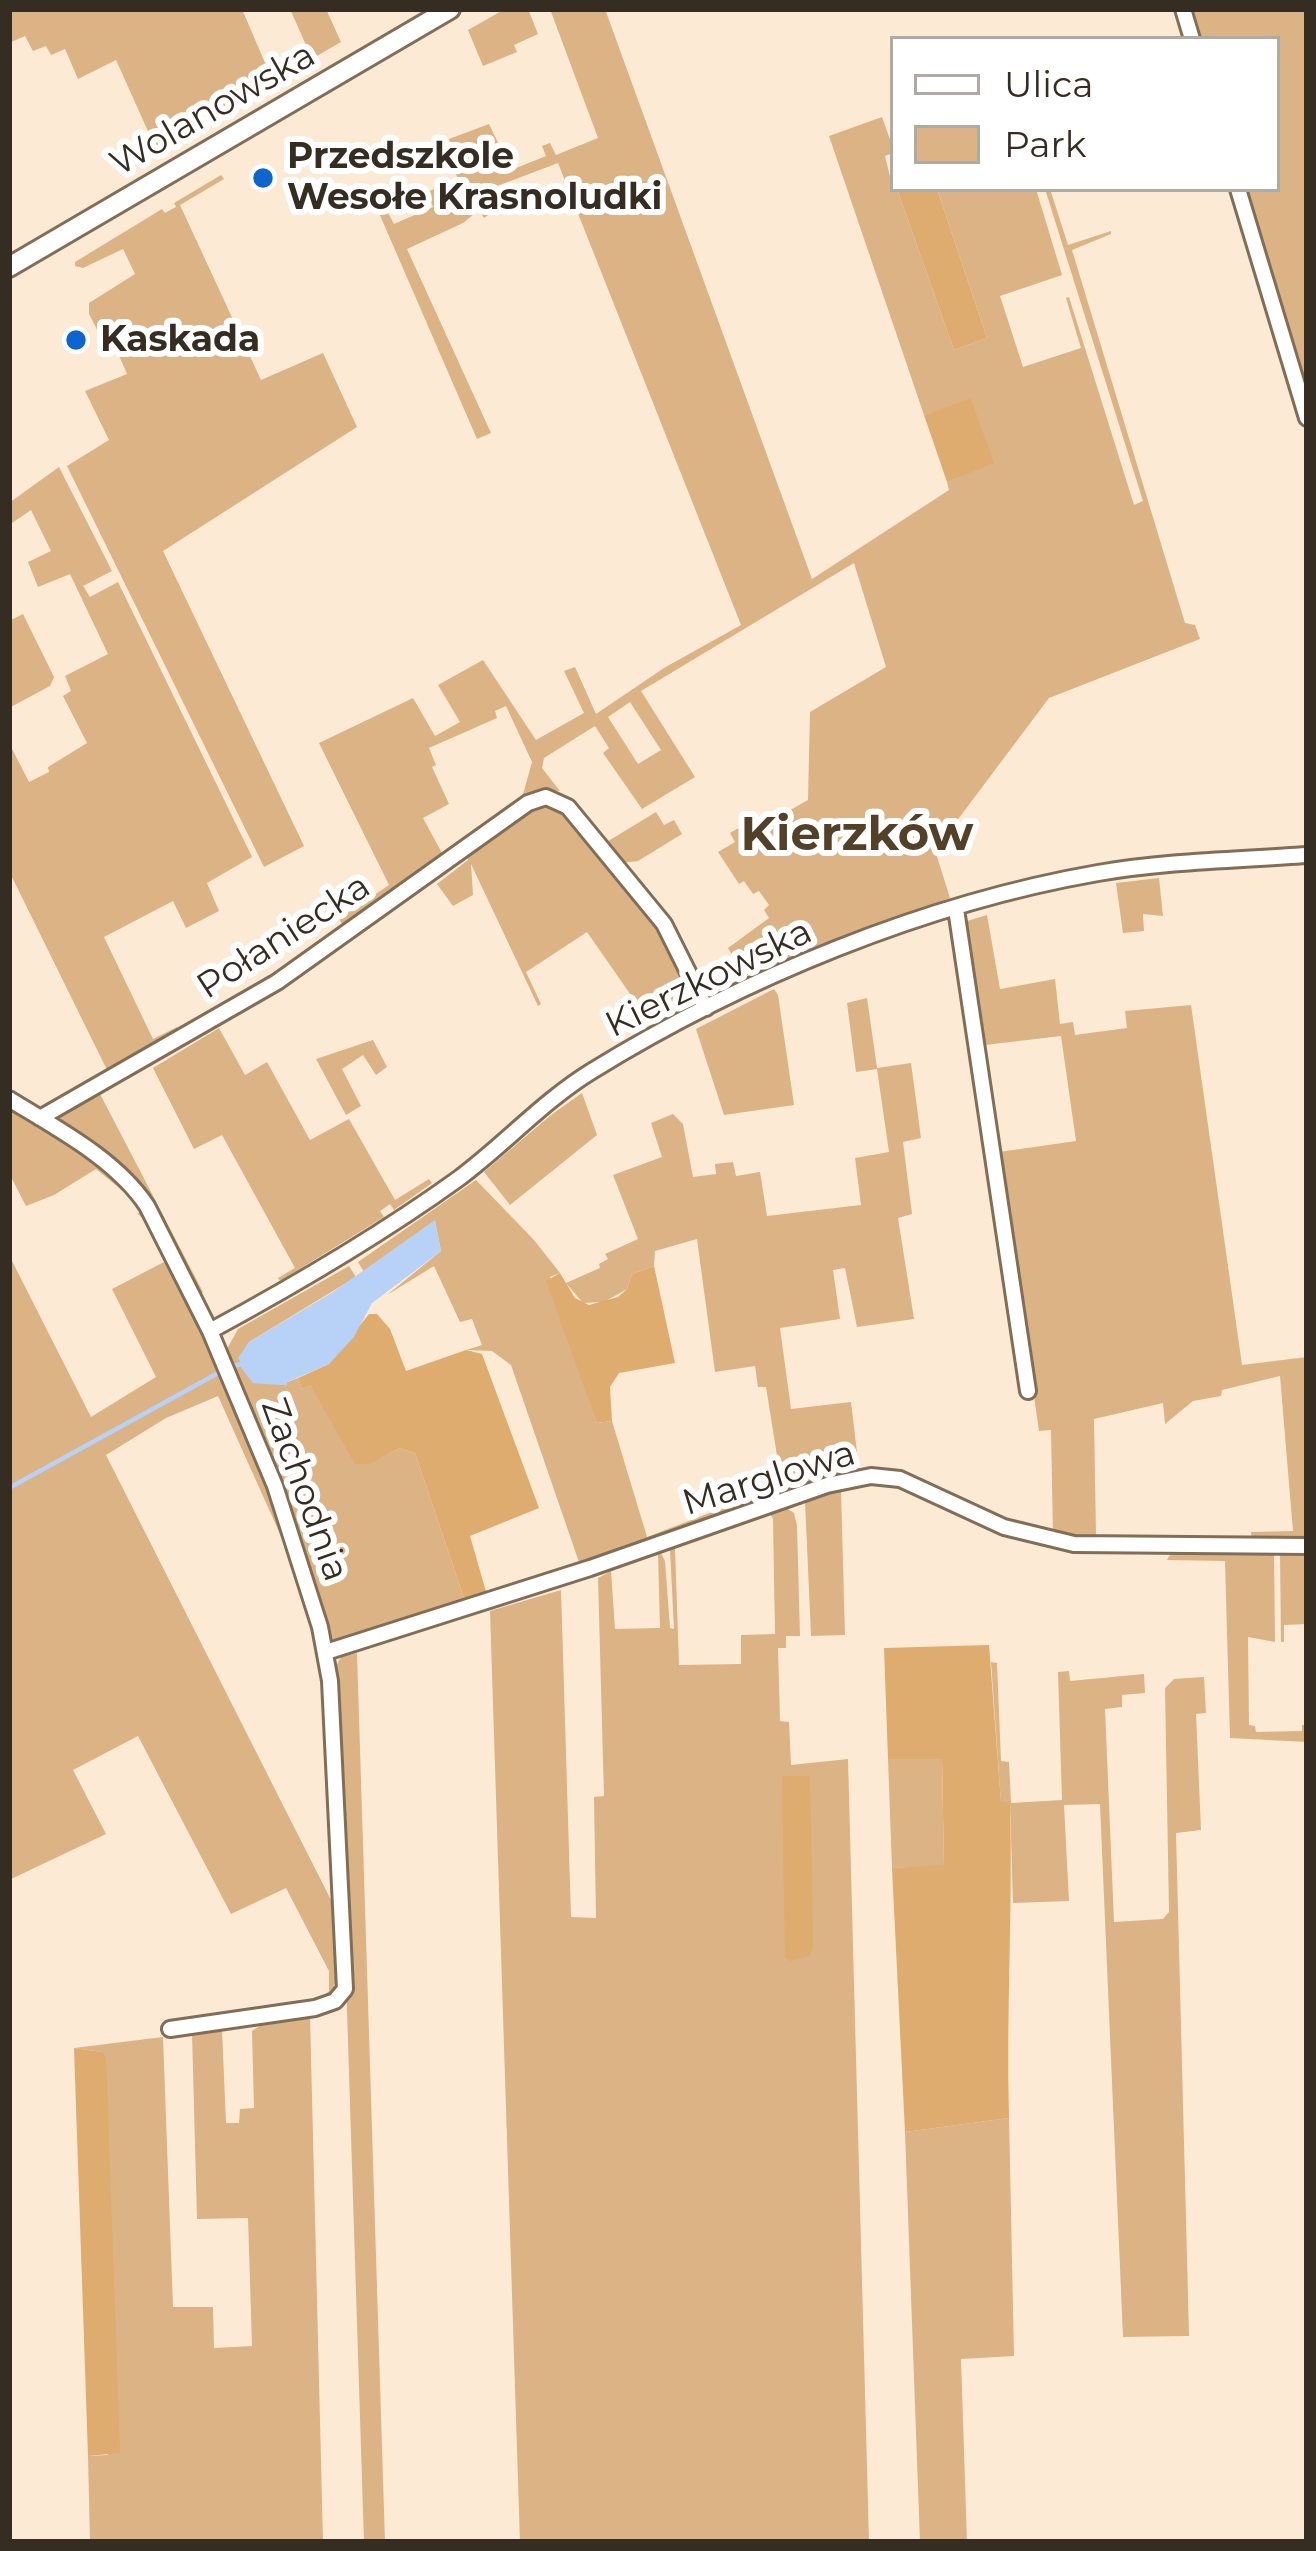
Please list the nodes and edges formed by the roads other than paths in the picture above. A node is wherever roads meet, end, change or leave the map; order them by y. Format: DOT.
graph roads {
  1 [pos="450,9"];
  2 [pos="1239,192"];
  3 [pos="9,267"];
  4 [pos="1307,418"];
  5 [pos="1307,855"];
  6 [pos="956,910"];
  7 [pos="706,1008"];
  8 [pos="9,1099"];
  9 [pos="40,1118"];
  10 [pos="210,1331"];
  11 [pos="1028,1391"];
  12 [pos="1307,1546"];
  13 [pos="326,1652"];
  14 [pos="170,2029"];
  1 -- 3 [label="main road, Wolanowska"];
  2 -- 4 [label="street"];
  5 -- 6 [label="street, Kierzkowska"];
  6 -- 7 [label="street, Kierzkowska"];
  6 -- 11 [label="street"];
  7 -- 9 [label="street, Połaniecka"];
  7 -- 10 [label="street, Kierzkowska"];
  8 -- 9 [label="street, Zachodnia"];
  9 -- 10 [label="street, Zachodnia"];
  10 -- 13 [label="street, Zachodnia"];
  12 -- 13 [label="street, Marglowa"];
  13 -- 14 [label="street, Zachodnia"];
}
